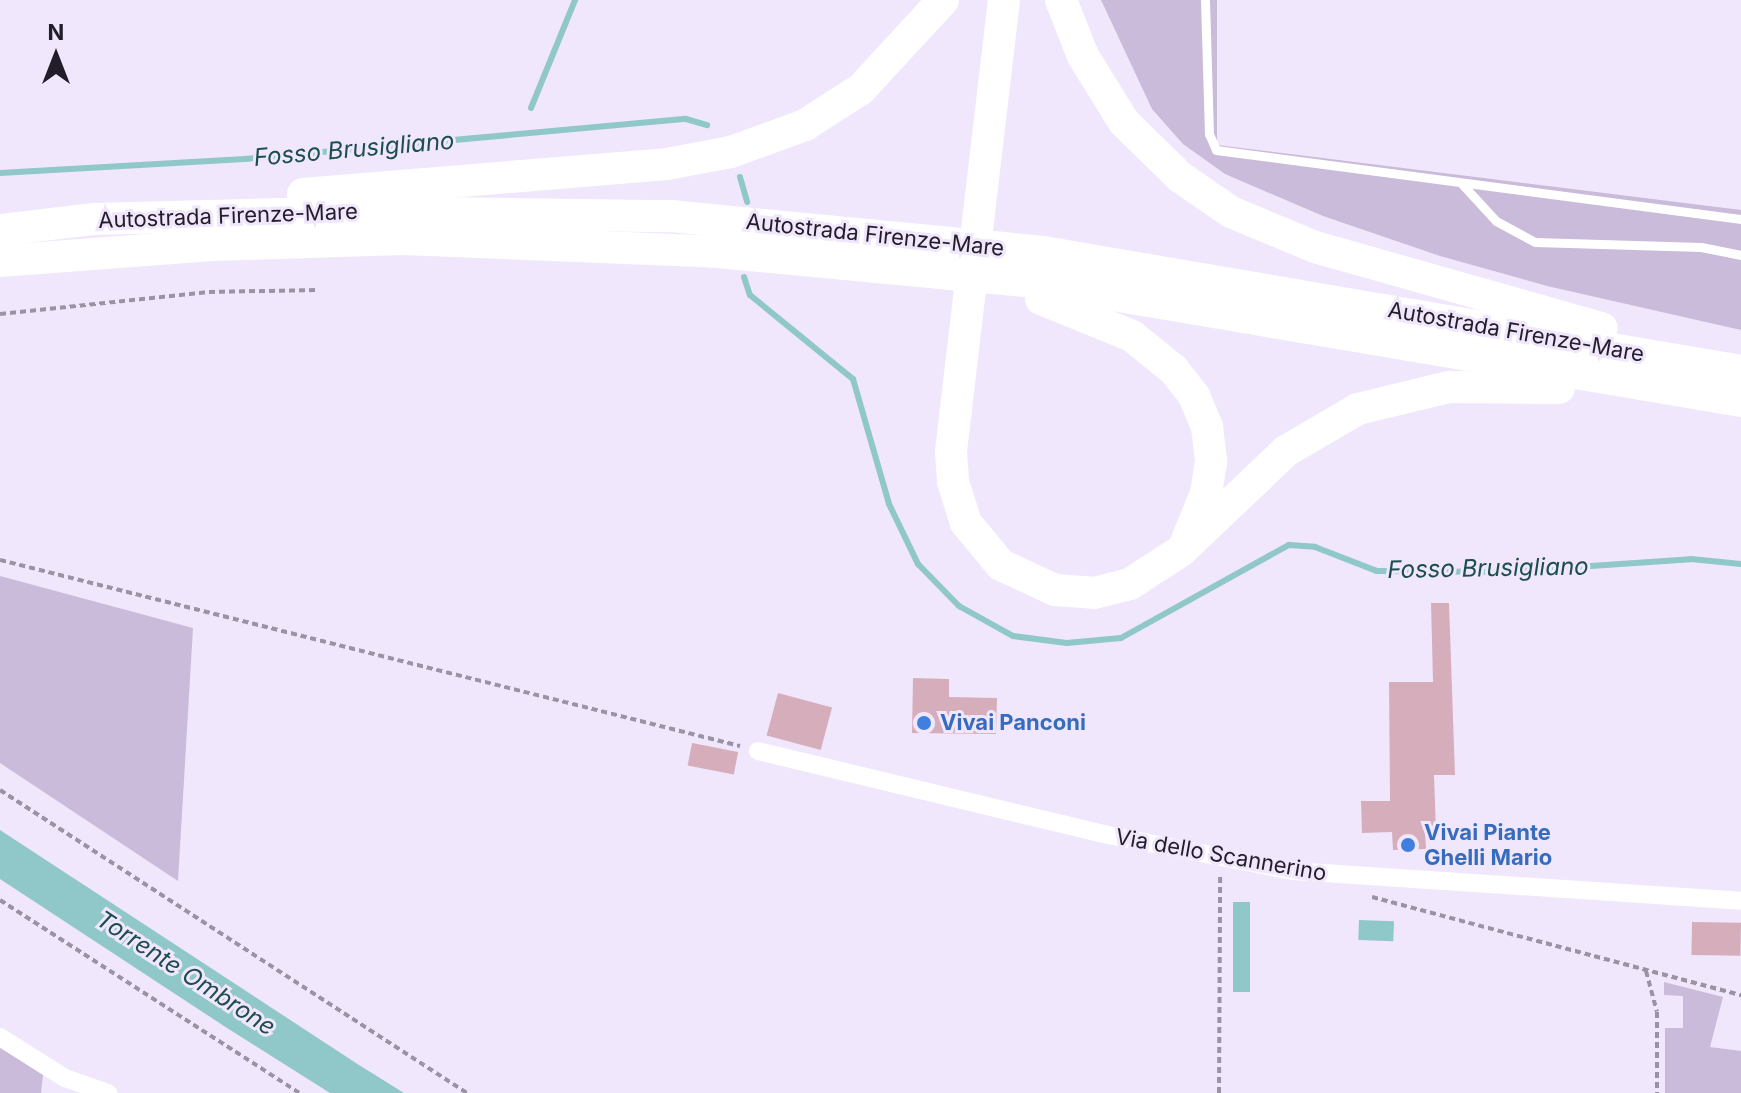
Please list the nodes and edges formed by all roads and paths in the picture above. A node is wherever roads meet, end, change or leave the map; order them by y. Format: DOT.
graph roads {
  1 [pos="943,0"];
  2 [pos="1004,0"];
  3 [pos="1061,0"];
  4 [pos="1205,0"];
  5 [pos="1462,184"];
  6 [pos="94,219"];
  7 [pos="1741,219"];
  8 [pos="0,230"];
  9 [pos="1741,255"];
  10 [pos="0,261"];
  11 [pos="901,268"];
  12 [pos="318,290"];
  13 [pos="0,314"];
  14 [pos="1741,363"];
  15 [pos="1741,371"];
  16 [pos="1741,401"];
  17 [pos="1741,408"];
  18 [pos="1182,550"];
  19 [pos="0,560"];
  20 [pos="758,751"];
  21 [pos="0,790"];
  22 [pos="1221,858"];
  23 [pos="1369,895"];
  24 [pos="0,900"];
  25 [pos="1741,901"];
  26 [pos="1646,971"];
  27 [pos="1741,995"];
  28 [pos="0,1037"];
  29 [pos="108,1093"];
  30 [pos="299,1093"];
  31 [pos="467,1093"];
  32 [pos="1219,1093"];
  33 [pos="1657,1093"];
  1 -- 6 [label="highway"];
  2 -- 18 [label="highway"];
  3 -- 14 [label="highway"];
  4 -- 5 [label="lane"];
  5 -- 7 [label="lane"];
  5 -- 9 [label="lane"];
  6 -- 8 [label="highway, Autostrada Firenze-Mare"];
  6 -- 15 [label="highway, Autostrada Firenze-Mare"];
  10 -- 11 [label="highway, Autostrada Firenze-Mare"];
  11 -- 16 [label="highway, Autostrada Firenze-Mare"];
  11 -- 18 [label="highway"];
  12 -- 13 [label="path"];
  17 -- 18 [label="highway"];
  19 -- 20 [label="path"];
  20 -- 22 [label="street, Via dello Scannerino"];
  21 -- 31 [label="path"];
  22 -- 25 [label="street, Via dello Scannerino"];
  22 -- 32 [label="path"];
  23 -- 26 [label="path"];
  24 -- 30 [label="path"];
  26 -- 27 [label="path"];
  26 -- 33 [label="path"];
  28 -- 29 [label="street"];
}
